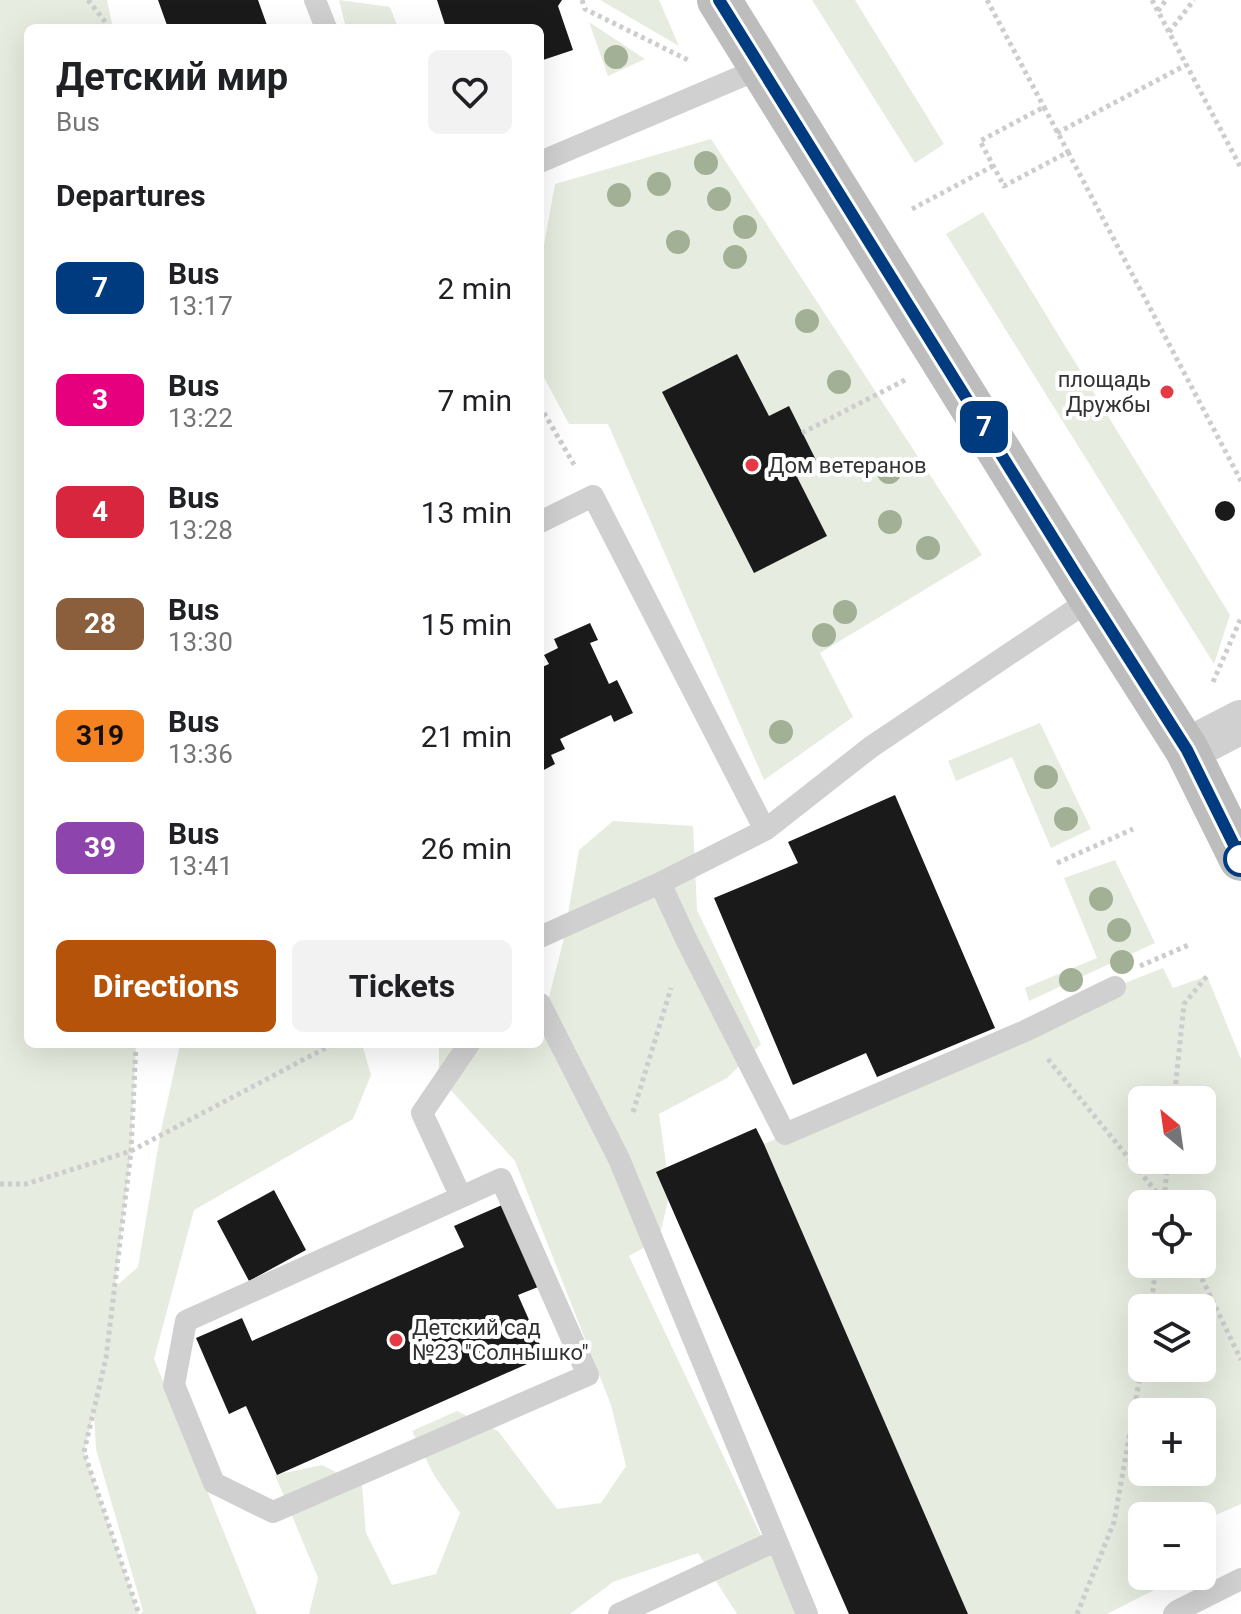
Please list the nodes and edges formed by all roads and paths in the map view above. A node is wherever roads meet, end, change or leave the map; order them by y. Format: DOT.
graph roads {
  1 [pos="88,0"];
  2 [pos="315,0"];
  3 [pos="582,0"];
  4 [pos="719,0"];
  5 [pos="987,0"];
  6 [pos="1152,0"];
  7 [pos="1166,0"];
  8 [pos="1194,0"];
  9 [pos="1158,11"];
  10 [pos="107,24"];
  11 [pos="324,24"];
  12 [pos="1169,32"];
  13 [pos="1186,65"];
  14 [pos="746,74"];
  15 [pos="1044,107"];
  16 [pos="1057,133"];
  17 [pos="1068,152"];
  18 [pos="544,160"];
  19 [pos="993,166"];
  20 [pos="1241,168"];
  21 [pos="912,209"];
  22 [pos="905,380"];
  23 [pos="544,413"];
  24 [pos="802,433"];
  25 [pos="1241,481"];
  26 [pos="593,496"];
  27 [pos="544,520"];
  28 [pos="1091,599"];
  29 [pos="1241,618"];
  30 [pos="1213,682"];
  31 [pos="1241,722"];
  32 [pos="1187,750"];
  33 [pos="1133,829"];
  34 [pos="765,830"];
  35 [pos="1241,859"];
  36 [pos="1057,863"];
  37 [pos="660,883"];
  38 [pos="544,935"];
  39 [pos="686,939"];
  40 [pos="1207,976"];
  41 [pos="1115,987"];
  42 [pos="544,1012"];
  43 [pos="1025,1031"];
  44 [pos="136,1048"];
  45 [pos="325,1048"];
  46 [pos="466,1048"];
  47 [pos="1175,1086"];
  48 [pos="131,1151"];
  49 [pos="619,1159"];
  50 [pos="0,1184"];
  51 [pos="1153,1190"];
  52 [pos="461,1197"];
  53 [pos="1202,1278"];
  54 [pos="1241,1360"];
  55 [pos="1139,1382"];
  56 [pos="775,1541"];
  57 [pos="1241,1579"];
  58 [pos="139,1614"];
  59 [pos="619,1614"];
  60 [pos="807,1614"];
  61 [pos="1077,1614"];
  62 [pos="1174,1614"];
  1 -- 10 [label="path"];
  2 -- 11 [label="lane"];
  3 -- 14 [label="path"];
  4 -- 14 [label="main road"];
  5 -- 15 [label="path"];
  6 -- 9 [label="path"];
  7 -- 9 [label="path"];
  8 -- 12 [label="path"];
  9 -- 12 [label="path"];
  12 -- 13 [label="path"];
  13 -- 16 [label="path"];
  13 -- 20 [label="path"];
  14 -- 18 [label="lane"];
  14 -- 28 [label="main road"];
  15 -- 16 [label="path"];
  15 -- 19 [label="path"];
  16 -- 17 [label="path"];
  17 -- 19 [label="path"];
  17 -- 25 [label="path"];
  19 -- 21 [label="path"];
  22 -- 24 [label="path"];
  23 -- 26 [label="path"];
  26 -- 27 [label="lane"];
  26 -- 34 [label="lane"];
  28 -- 32 [label="main road"];
  28 -- 34 [label="lane"];
  29 -- 30 [label="path"];
  31 -- 32 [label="street"];
  32 -- 35 [label="main road"];
  33 -- 36 [label="path"];
  34 -- 37 [label="lane"];
  37 -- 38 [label="lane"];
  37 -- 39 [label="lane"];
  39 -- 43 [label="lane"];
  39 -- 49 [label="path"];
  40 -- 47 [label="path"];
  41 -- 43 [label="lane"];
  42 -- 49 [label="lane"];
  43 -- 51 [label="path"];
  44 -- 48 [label="path"];
  45 -- 48 [label="path"];
  46 -- 52 [label="lane"];
  48 -- 50 [label="path"];
  48 -- 58 [label="path"];
  49 -- 56 [label="lane"];
  52 -- 52 [label="lane"];
  53 -- 54 [label="path"];
  55 -- 61 [label="path"];
  56 -- 59 [label="lane"];
  56 -- 60 [label="lane"];
  57 -- 62 [label="lane"];
}
